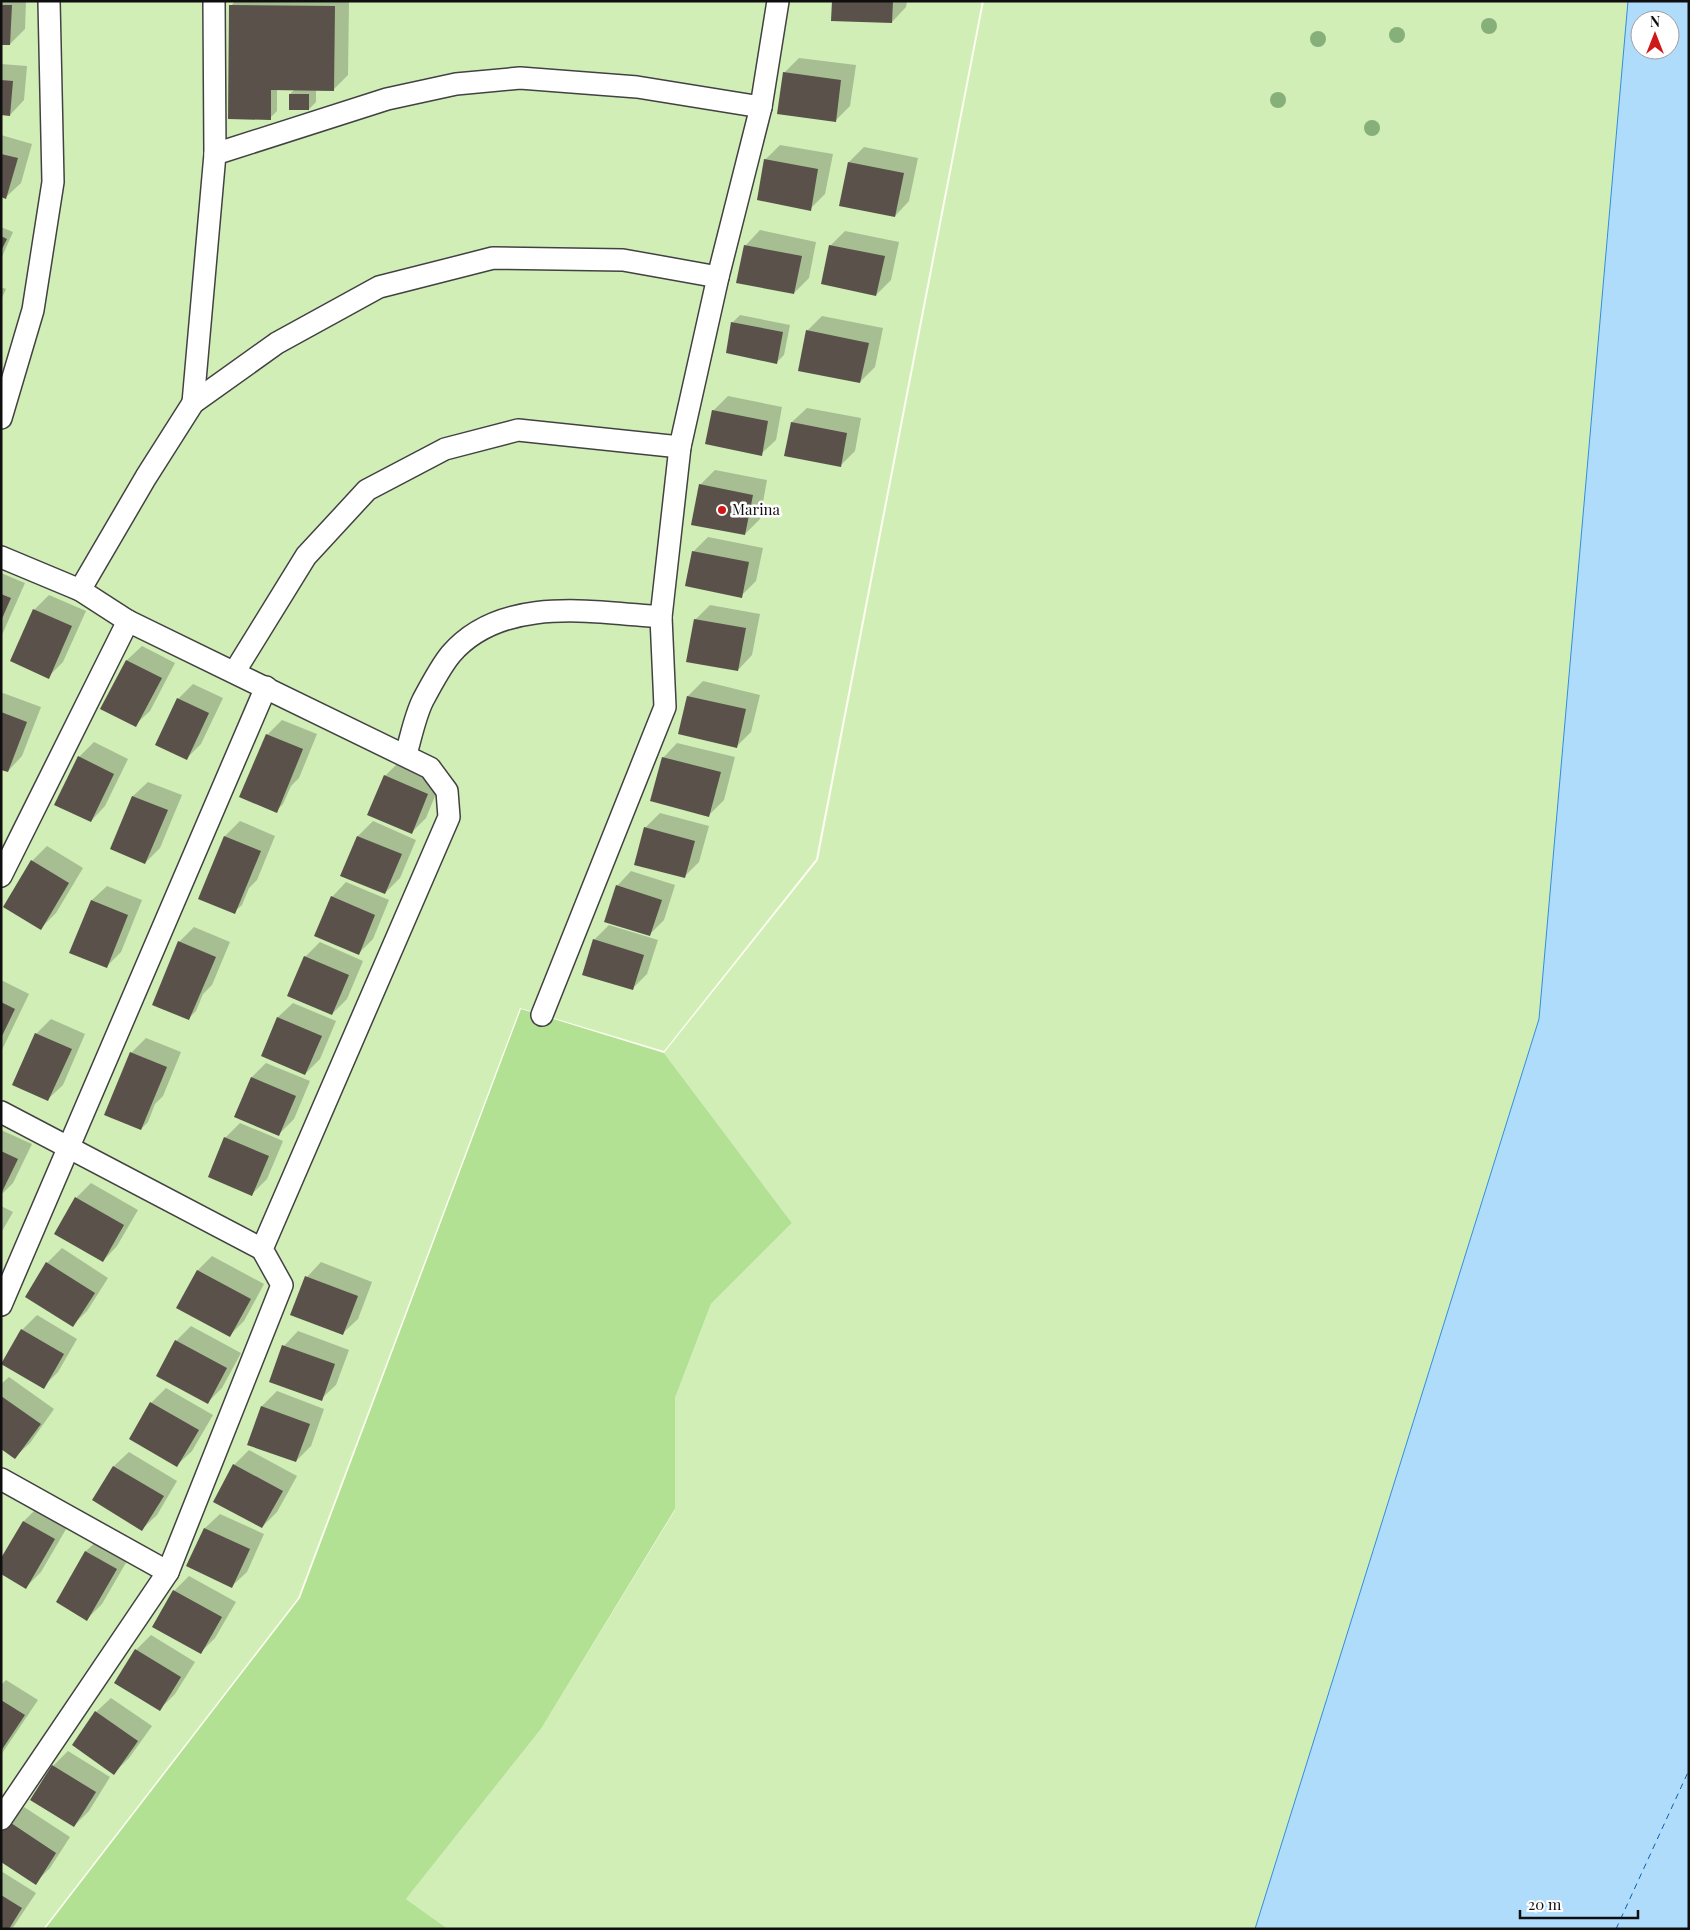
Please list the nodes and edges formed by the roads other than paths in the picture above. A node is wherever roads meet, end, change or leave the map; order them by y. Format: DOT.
graph roads {
  1 [pos="49,1"];
  2 [pos="214,1"];
  3 [pos="778,1"];
  4 [pos="761,107"];
  5 [pos="215,154"];
  6 [pos="718,277"];
  7 [pos="193,403"];
  8 [pos="1,418"];
  9 [pos="680,447"];
  10 [pos="1,557"];
  11 [pos="80,590"];
  12 [pos="661,616"];
  13 [pos="128,621"];
  14 [pos="235,671"];
  15 [pos="266,687"];
  16 [pos="406,754"];
  17 [pos="1,876"];
  18 [pos="542,1015"];
  19 [pos="1,1112"];
  20 [pos="70,1147"];
  21 [pos="262,1249"];
  22 [pos="1,1305"];
  23 [pos="1,1478"];
  24 [pos="168,1572"];
  25 [pos="4,1811"];
  1 -- 8 [label="lane"];
  2 -- 5 [label="lane"];
  3 -- 4 [label="lane"];
  4 -- 5 [label="lane"];
  4 -- 6 [label="lane"];
  5 -- 7 [label="lane"];
  6 -- 7 [label="lane"];
  6 -- 9 [label="lane"];
  7 -- 11 [label="lane"];
  9 -- 12 [label="lane"];
  9 -- 14 [label="lane"];
  10 -- 11 [label="lane"];
  11 -- 13 [label="lane"];
  12 -- 16 [label="lane"];
  12 -- 18 [label="lane"];
  13 -- 14 [label="lane"];
  13 -- 17 [label="lane"];
  14 -- 15 [label="lane"];
  15 -- 16 [label="lane"];
  15 -- 20 [label="lane"];
  16 -- 21 [label="lane"];
  19 -- 20 [label="lane"];
  20 -- 21 [label="lane"];
  20 -- 22 [label="lane"];
  21 -- 24 [label="lane"];
  23 -- 24 [label="lane"];
  24 -- 25 [label="lane"];
}
